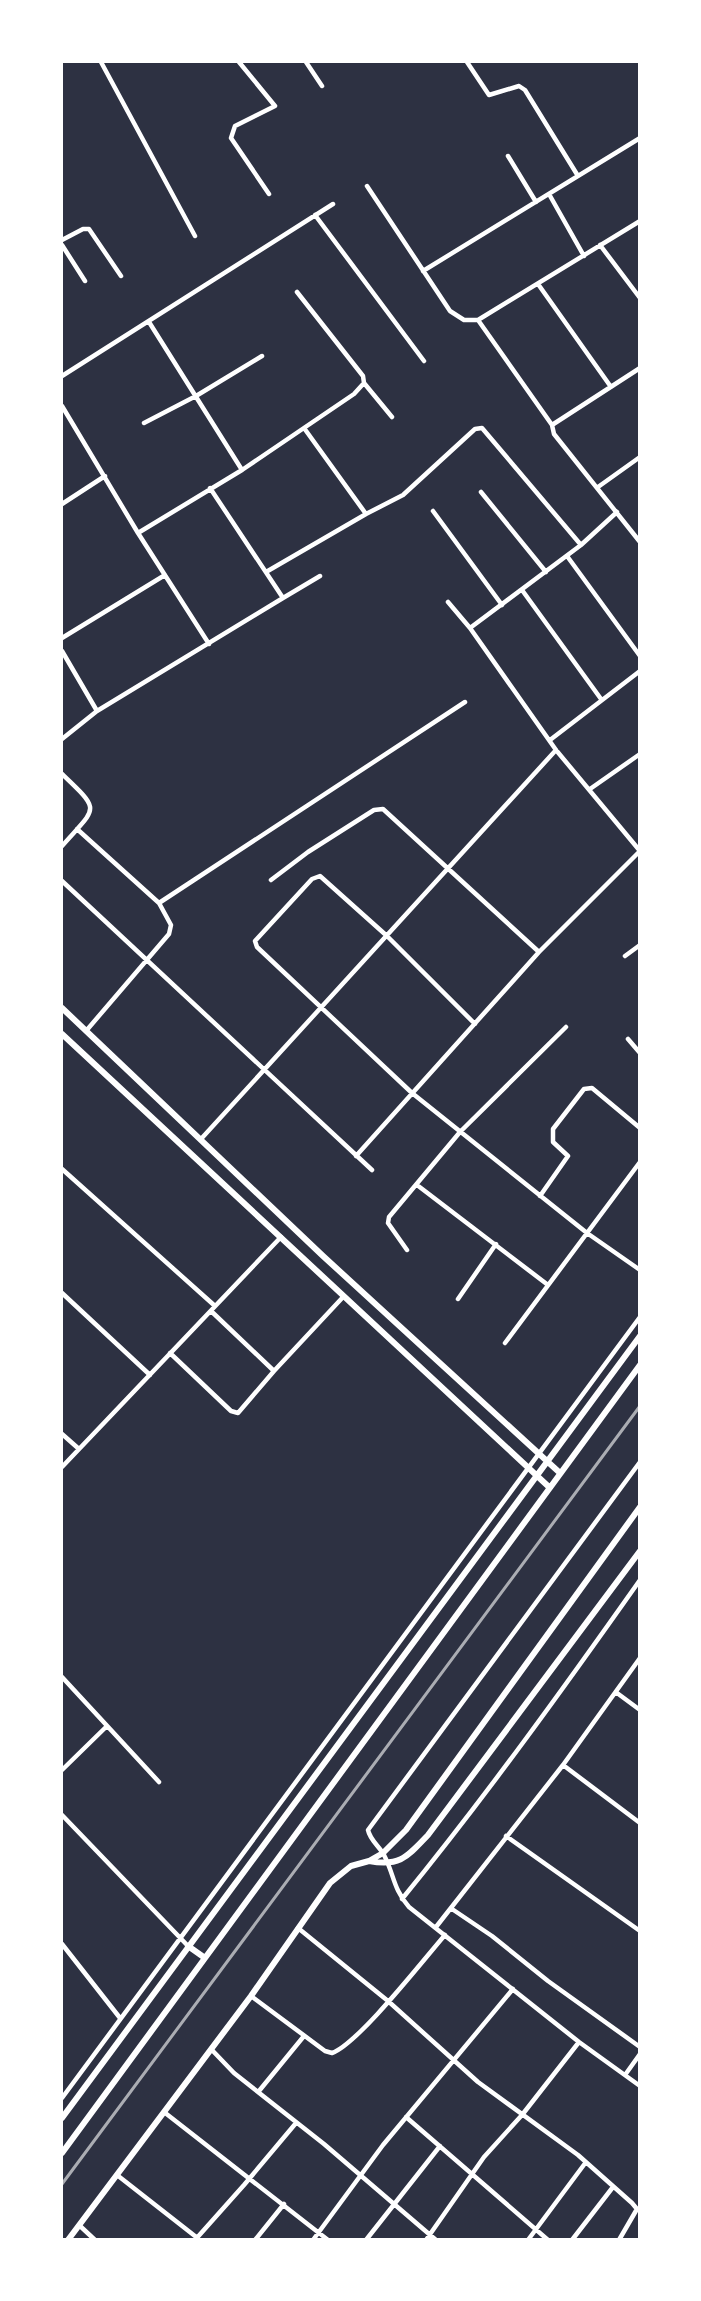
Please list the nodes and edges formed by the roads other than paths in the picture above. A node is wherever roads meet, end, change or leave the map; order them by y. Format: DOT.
graph roads {
  1 [pos="101,62"];
  2 [pos="239,62"];
  3 [pos="306,62"];
  4 [pos="467,62"];
  5 [pos="322,86"];
  6 [pos="639,138"];
  7 [pos="508,156"];
  8 [pos="578,176"];
  9 [pos="368,186"];
  10 [pos="269,194"];
  11 [pos="549,194"];
  12 [pos="536,202"];
  13 [pos="333,204"];
  14 [pos="315,216"];
  15 [pos="639,221"];
  16 [pos="195,236"];
  17 [pos="62,240"];
  18 [pos="62,245"];
  19 [pos="600,245"];
  20 [pos="584,255"];
  21 [pos="423,271"];
  22 [pos="121,276"];
  23 [pos="85,281"];
  24 [pos="538,284"];
  25 [pos="297,292"];
  26 [pos="639,298"];
  27 [pos="478,320"];
  28 [pos="149,322"];
  29 [pos="262,356"];
  30 [pos="424,361"];
  31 [pos="639,369"];
  32 [pos="62,376"];
  33 [pos="364,383"];
  34 [pos="611,387"];
  35 [pos="196,396"];
  36 [pos="62,406"];
  37 [pos="392,417"];
  38 [pos="144,423"];
  39 [pos="552,424"];
  40 [pos="304,428"];
  41 [pos="639,457"];
  42 [pos="242,470"];
  43 [pos="105,476"];
  44 [pos="598,487"];
  45 [pos="210,488"];
  46 [pos="481,492"];
  47 [pos="62,504"];
  48 [pos="434,511"];
  49 [pos="617,512"];
  50 [pos="366,514"];
  51 [pos="138,533"];
  52 [pos="639,542"];
  53 [pos="581,545"];
  54 [pos="567,556"];
  55 [pos="266,572"];
  56 [pos="546,572"];
  57 [pos="165,575"];
  58 [pos="320,576"];
  59 [pos="522,590"];
  60 [pos="283,598"];
  61 [pos="448,602"];
  62 [pos="502,605"];
  63 [pos="470,628"];
  64 [pos="62,638"];
  65 [pos="209,644"];
  66 [pos="62,651"];
  67 [pos="639,656"];
  68 [pos="639,671"];
  69 [pos="601,699"];
  70 [pos="465,702"];
  71 [pos="97,711"];
  72 [pos="62,740"];
  73 [pos="550,740"];
  74 [pos="556,750"];
  75 [pos="639,754"];
  76 [pos="62,774"];
  77 [pos="590,789"];
  78 [pos="77,829"];
  79 [pos="639,836"];
  80 [pos="632,841"];
  81 [pos="62,846"];
  82 [pos="639,851"];
  83 [pos="448,870"];
  84 [pos="271,880"];
  85 [pos="62,881"];
  86 [pos="159,903"];
  87 [pos="387,936"];
  88 [pos="639,945"];
  89 [pos="539,952"];
  90 [pos="625,956"];
  91 [pos="147,962"];
  92 [pos="321,1007"];
  93 [pos="62,1008"];
  94 [pos="476,1024"];
  95 [pos="566,1027"];
  96 [pos="86,1031"];
  97 [pos="62,1034"];
  98 [pos="628,1039"];
  99 [pos="639,1053"];
  100 [pos="262,1069"];
  101 [pos="412,1093"];
  102 [pos="639,1128"];
  103 [pos="460,1132"];
  104 [pos="201,1139"];
  105 [pos="356,1156"];
  106 [pos="639,1162"];
  107 [pos="62,1169"];
  108 [pos="372,1170"];
  109 [pos="417,1185"];
  110 [pos="540,1196"];
  111 [pos="587,1233"];
  112 [pos="281,1237"];
  113 [pos="496,1244"];
  114 [pos="407,1250"];
  115 [pos="639,1270"];
  116 [pos="548,1285"];
  117 [pos="62,1293"];
  118 [pos="344,1296"];
  119 [pos="458,1299"];
  120 [pos="213,1309"];
  121 [pos="639,1317"];
  122 [pos="639,1335"];
  123 [pos="505,1343"];
  124 [pos="170,1353"];
  125 [pos="639,1365"];
  126 [pos="274,1371"];
  127 [pos="150,1375"];
  128 [pos="62,1434"];
  129 [pos="79,1449"];
  130 [pos="538,1454"];
  131 [pos="545,1461"];
  132 [pos="639,1462"];
  133 [pos="62,1467"];
  134 [pos="528,1469"];
  135 [pos="560,1473"];
  136 [pos="535,1475"];
  137 [pos="549,1487"];
  138 [pos="639,1507"];
  139 [pos="639,1551"];
  140 [pos="639,1581"];
  141 [pos="639,1658"];
  142 [pos="62,1677"];
  143 [pos="617,1693"];
  144 [pos="639,1710"];
  145 [pos="107,1726"];
  146 [pos="563,1765"];
  147 [pos="62,1770"];
  148 [pos="159,1782"];
  149 [pos="62,1815"];
  150 [pos="639,1823"];
  151 [pos="506,1836"];
  152 [pos="383,1853"];
  153 [pos="369,1861"];
  154 [pos="388,1865"];
  155 [pos="402,1899"];
  156 [pos="452,1909"];
  157 [pos="298,1928"];
  158 [pos="436,1928"];
  159 [pos="639,1931"];
  160 [pos="444,1935"];
  161 [pos="179,1938"];
  162 [pos="62,1944"];
  163 [pos="188,1946"];
  164 [pos="204,1958"];
  165 [pos="513,1989"];
  166 [pos="251,1996"];
  167 [pos="388,2001"];
  168 [pos="120,2018"];
  169 [pos="304,2036"];
  170 [pos="579,2042"];
  171 [pos="639,2047"];
  172 [pos="211,2049"];
  173 [pos="639,2054"];
  174 [pos="455,2060"];
  175 [pos="625,2075"];
  176 [pos="639,2086"];
  177 [pos="260,2091"];
  178 [pos="62,2098"];
  179 [pos="164,2112"];
  180 [pos="522,2115"];
  181 [pos="406,2117"];
  182 [pos="62,2118"];
  183 [pos="296,2123"];
  184 [pos="440,2146"];
  185 [pos="62,2153"];
  186 [pos="585,2162"];
  187 [pos="472,2174"];
  188 [pos="117,2175"];
  189 [pos="359,2176"];
  190 [pos="251,2177"];
  191 [pos="613,2187"];
  192 [pos="284,2204"];
  193 [pos="394,2204"];
  194 [pos="638,2210"];
  195 [pos="79,2226"];
  196 [pos="538,2229"];
  197 [pos="319,2232"];
  198 [pos="428,2237"];
  199 [pos="197,2239"];
  200 [pos="68,2240"];
  201 [pos="95,2240"];
  202 [pos="255,2240"];
  203 [pos="313,2240"];
  204 [pos="328,2240"];
  205 [pos="366,2240"];
  206 [pos="436,2240"];
  207 [pos="528,2240"];
  208 [pos="548,2240"];
  209 [pos="572,2240"];
  210 [pos="619,2240"];
  1 -- 16 [label="street"];
  2 -- 10 [label="street"];
  3 -- 5 [label="street"];
  4 -- 8 [label="street"];
  6 -- 8 [label="street"];
  7 -- 12 [label="street"];
  8 -- 11 [label="street"];
  9 -- 21 [label="street"];
  11 -- 12 [label="street"];
  11 -- 20 [label="street"];
  12 -- 21 [label="street"];
  13 -- 14 [label="street"];
  14 -- 28 [label="street"];
  14 -- 30 [label="street"];
  15 -- 19 [label="street"];
  17 -- 22 [label="street"];
  18 -- 23 [label="street"];
  19 -- 20 [label="street"];
  19 -- 26 [label="street"];
  20 -- 24 [label="street"];
  21 -- 27 [label="street"];
  24 -- 27 [label="street"];
  24 -- 34 [label="street"];
  25 -- 33 [label="street"];
  27 -- 39 [label="street"];
  28 -- 32 [label="street"];
  28 -- 35 [label="street"];
  29 -- 35 [label="street"];
  31 -- 34 [label="street"];
  33 -- 37 [label="street"];
  33 -- 40 [label="street"];
  34 -- 39 [label="street"];
  35 -- 38 [label="street"];
  35 -- 42 [label="street"];
  36 -- 43 [label="street"];
  39 -- 44 [label="street"];
  40 -- 42 [label="street"];
  40 -- 50 [label="street"];
  41 -- 44 [label="street"];
  42 -- 45 [label="street"];
  43 -- 47 [label="street"];
  43 -- 51 [label="street"];
  44 -- 49 [label="street"];
  45 -- 51 [label="street"];
  45 -- 55 [label="street"];
  46 -- 56 [label="street"];
  48 -- 62 [label="street"];
  49 -- 52 [label="street"];
  49 -- 53 [label="street"];
  50 -- 53 [label="street"];
  50 -- 55 [label="street"];
  51 -- 57 [label="street"];
  53 -- 54 [label="street"];
  54 -- 56 [label="street"];
  54 -- 67 [label="street"];
  55 -- 60 [label="street"];
  56 -- 59 [label="street"];
  57 -- 64 [label="street"];
  57 -- 65 [label="street"];
  58 -- 60 [label="street"];
  59 -- 62 [label="street"];
  59 -- 69 [label="street"];
  60 -- 65 [label="street"];
  61 -- 63 [label="street"];
  62 -- 63 [label="street"];
  63 -- 73 [label="street"];
  65 -- 71 [label="street"];
  66 -- 71 [label="street"];
  68 -- 69 [label="street"];
  69 -- 73 [label="street"];
  70 -- 86 [label="street"];
  71 -- 72 [label="street"];
  73 -- 74 [label="street"];
  74 -- 77 [label="street"];
  74 -- 83 [label="street"];
  75 -- 77 [label="street"];
  76 -- 78 [label="street"];
  77 -- 80 [label="street"];
  78 -- 81 [label="street"];
  78 -- 86 [label="street"];
  79 -- 80 [label="street"];
  80 -- 82 [label="street"];
  82 -- 89 [label="street"];
  83 -- 84 [label="street"];
  83 -- 87 [label="street"];
  83 -- 89 [label="street"];
  85 -- 91 [label="street"];
  86 -- 91 [label="street"];
  87 -- 92 [label="street"];
  87 -- 92 [label="street"];
  87 -- 94 [label="street"];
  88 -- 90 [label="street"];
  89 -- 94 [label="street"];
  91 -- 96 [label="street"];
  91 -- 100 [label="street"];
  92 -- 100 [label="street"];
  92 -- 101 [label="street"];
  93 -- 96 [label="street"];
  94 -- 101 [label="street"];
  95 -- 103 [label="street"];
  96 -- 104 [label="street"];
  97 -- 112 [label="street"];
  98 -- 99 [label="street"];
  100 -- 104 [label="street"];
  100 -- 105 [label="street"];
  101 -- 103 [label="street"];
  101 -- 105 [label="street"];
  102 -- 110 [label="street"];
  103 -- 109 [label="street"];
  103 -- 110 [label="street"];
  104 -- 130 [label="street"];
  105 -- 108 [label="street"];
  106 -- 111 [label="street"];
  107 -- 120 [label="street"];
  109 -- 113 [label="street"];
  109 -- 114 [label="street"];
  110 -- 111 [label="street"];
  111 -- 115 [label="street"];
  111 -- 116 [label="street"];
  112 -- 118 [label="street"];
  112 -- 120 [label="street"];
  113 -- 116 [label="street"];
  113 -- 119 [label="street"];
  116 -- 123 [label="street"];
  117 -- 127 [label="street"];
  118 -- 126 [label="street"];
  118 -- 134 [label="street"];
  120 -- 124 [label="street"];
  120 -- 126 [label="street"];
  121 -- 130 [label="street"];
  122 -- 131 [label="street"];
  124 -- 126 [label="street"];
  124 -- 127 [label="street"];
  125 -- 135 [label="street"];
  127 -- 129 [label="street"];
  128 -- 129 [label="street"];
  129 -- 133 [label="street"];
  130 -- 131 [label="street"];
  130 -- 134 [label="street"];
  131 -- 135 [label="street"];
  131 -- 136 [label="street"];
  132 -- 152 [label="street"];
  134 -- 136 [label="street"];
  134 -- 161 [label="street"];
  135 -- 137 [label="street"];
  136 -- 137 [label="street"];
  136 -- 163 [label="street"];
  137 -- 164 [label="street"];
  138 -- 152 [label="street"];
  139 -- 154 [label="street"];
  140 -- 155 [label="street"];
  141 -- 143 [label="street"];
  142 -- 145 [label="street"];
  143 -- 144 [label="street"];
  143 -- 146 [label="street"];
  145 -- 147 [label="street"];
  145 -- 148 [label="street"];
  146 -- 150 [label="street"];
  146 -- 151 [label="street"];
  149 -- 161 [label="street"];
  151 -- 156 [label="street"];
  151 -- 159 [label="street"];
  152 -- 153 [label="street"];
  152 -- 154 [label="street"];
  153 -- 154 [label="street"];
  153 -- 157 [label="street"];
  154 -- 155 [label="street"];
  155 -- 158 [label="street"];
  156 -- 158 [label="street"];
  156 -- 171 [label="street"];
  157 -- 166 [label="street"];
  157 -- 167 [label="street"];
  158 -- 160 [label="street"];
  160 -- 165 [label="street"];
  160 -- 167 [label="street"];
  161 -- 163 [label="street"];
  161 -- 168 [label="street"];
  162 -- 168 [label="street"];
  163 -- 164 [label="street"];
  163 -- 182 [label="street"];
  164 -- 185 [label="street"];
  165 -- 170 [label="street"];
  165 -- 174 [label="street"];
  166 -- 169 [label="street"];
  166 -- 172 [label="street"];
  167 -- 169 [label="street"];
  167 -- 174 [label="street"];
  168 -- 178 [label="street"];
  169 -- 177 [label="street"];
  170 -- 175 [label="street"];
  170 -- 180 [label="street"];
  172 -- 177 [label="street"];
  172 -- 179 [label="street"];
  173 -- 175 [label="street"];
  174 -- 180 [label="street"];
  174 -- 181 [label="street"];
  175 -- 176 [label="street"];
  177 -- 183 [label="street"];
  179 -- 188 [label="street"];
  179 -- 190 [label="street"];
  180 -- 186 [label="street"];
  180 -- 187 [label="street"];
  181 -- 184 [label="street"];
  181 -- 189 [label="street"];
  183 -- 189 [label="street"];
  183 -- 190 [label="street"];
  184 -- 187 [label="street"];
  184 -- 193 [label="street"];
  186 -- 191 [label="street"];
  186 -- 196 [label="street"];
  187 -- 196 [label="street"];
  187 -- 198 [label="street"];
  188 -- 195 [label="street"];
  188 -- 199 [label="street"];
  189 -- 193 [label="street"];
  189 -- 197 [label="street"];
  190 -- 192 [label="street"];
  190 -- 199 [label="street"];
  191 -- 194 [label="street"];
  191 -- 209 [label="street"];
  192 -- 197 [label="street"];
  192 -- 202 [label="street"];
  193 -- 198 [label="street"];
  193 -- 205 [label="street"];
  194 -- 210 [label="street"];
  195 -- 200 [label="street"];
  195 -- 201 [label="street"];
  196 -- 207 [label="street"];
  196 -- 208 [label="street"];
  197 -- 203 [label="street"];
  197 -- 204 [label="street"];
  198 -- 206 [label="street"];
}
